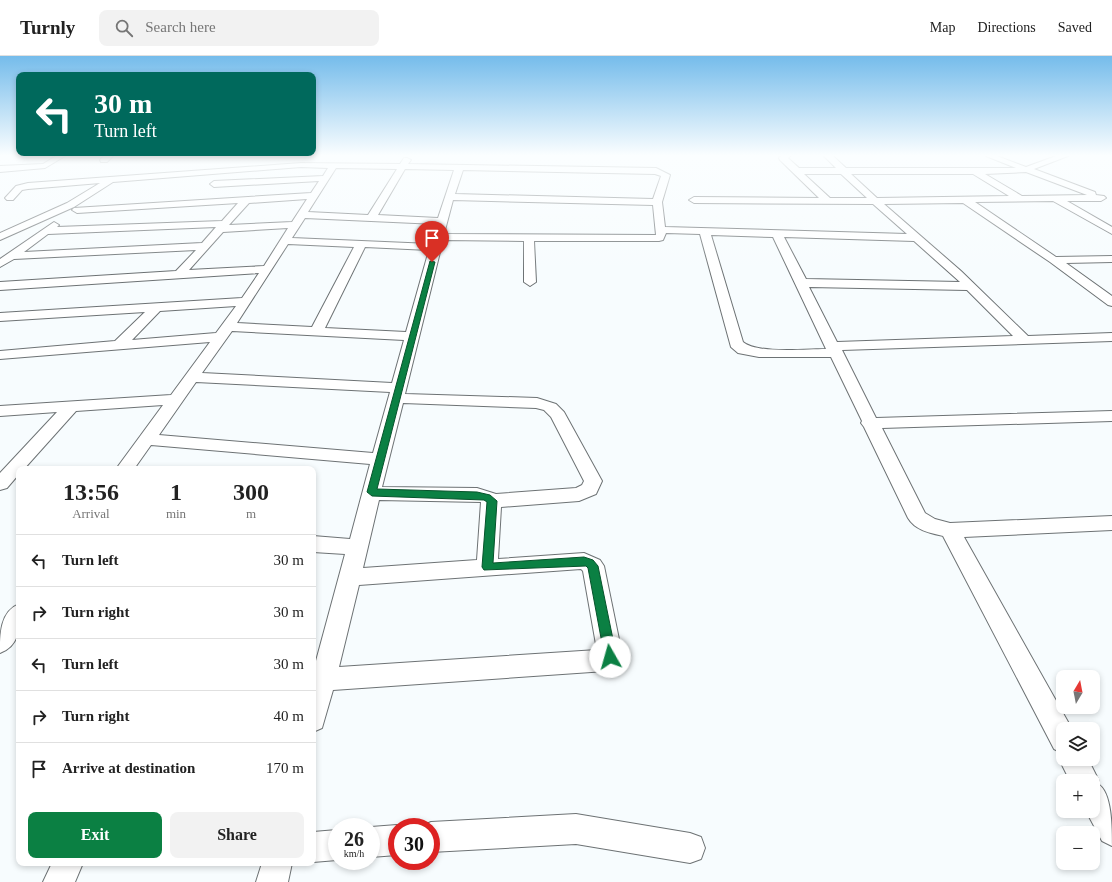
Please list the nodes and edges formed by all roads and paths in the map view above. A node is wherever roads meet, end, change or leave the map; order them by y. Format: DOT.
graph roads {
  1 [pos="13,195"];
  2 [pos="92,195"];
  3 [pos="385,195"];
  4 [pos="659,195"];
  5 [pos="821,195"];
  6 [pos="868,195"];
  7 [pos="1013,195"];
  8 [pos="1093,195"];
  9 [pos="26,196"];
  10 [pos="314,196"];
  11 [pos="88,197"];
  12 [pos="449,197"];
  13 [pos="10,198"];
  14 [pos="1055,198"];
  15 [pos="1102,198"];
  16 [pos="0,199"];
  17 [pos="1020,199"];
  18 [pos="246,200"];
  19 [pos="694,200"];
  20 [pos="965,200"];
  21 [pos="828,201"];
  22 [pos="875,201"];
  23 [pos="657,202"];
  24 [pos="1112,202"];
  25 [pos="120,207"];
  26 [pos="76,210"];
  27 [pos="371,218"];
  28 [pos="299,220"];
  29 [pos="222,227"];
  30 [pos="92,230"];
  31 [pos="665,230"];
  32 [pos="46,231"];
  33 [pos="1112,231"];
  34 [pos="699,232"];
  35 [pos="776,234"];
  36 [pos="439,235"];
  37 [pos="0,237"];
  38 [pos="529,238"];
  39 [pos="918,238"];
  40 [pos="285,241"];
  41 [pos="361,244"];
  42 [pos="205,246"];
  43 [pos="11,256"];
  44 [pos="1112,259"];
  45 [pos="1054,260"];
  46 [pos="0,264"];
  47 [pos="267,269"];
  48 [pos="179,275"];
  49 [pos="530,282"];
  50 [pos="800,283"];
  51 [pos="0,286"];
  52 [pos="970,286"];
  53 [pos="246,302"];
  54 [pos="1112,302"];
  55 [pos="156,308"];
  56 [pos="0,317"];
  57 [pos="224,332"];
  58 [pos="316,332"];
  59 [pos="412,336"];
  60 [pos="1112,337"];
  61 [pos="1025,340"];
  62 [pos="119,346"];
  63 [pos="833,350"];
  64 [pos="0,355"];
  65 [pos="191,377"];
  66 [pos="397,393"];
  67 [pos="176,399"];
  68 [pos="71,406"];
  69 [pos="0,411"];
  70 [pos="1112,416"];
  71 [pos="869,423"];
  72 [pos="146,439"];
  73 [pos="380,459"];
  74 [pos="16,466"];
  75 [pos="16,466"];
  76 [pos="127,466"];
  77 [pos="0,484"];
  78 [pos="372,492"];
  79 [pos="492,501"];
  80 [pos="1112,522"];
  81 [pos="950,530"];
  82 [pos="316,544"];
  83 [pos="358,547"];
  84 [pos="487,567"];
  85 [pos="350,577"];
  86 [pos="16,619"];
  87 [pos="0,643"];
  88 [pos="324,678"];
  89 [pos="316,708"];
  90 [pos="1056,727"];
  91 [pos="1100,809"];
  92 [pos="1112,831"];
  93 [pos="440,837"];
  94 [pos="328,846"];
  95 [pos="316,847"];
  96 [pos="690,848"];
  97 [pos="67,866"];
  98 [pos="276,866"];
  99 [pos="59,882"];
  100 [pos="272,882"];
  1 -- 13 [label="street"];
  2 -- 11 [label="street"];
  3 -- 27 [label="street"];
  4 -- 23 [label="street"];
  5 -- 21 [label="street"];
  6 -- 22 [label="street"];
  7 -- 17 [label="street"];
  8 -- 15 [label="street"];
  9 -- 13 [label="street"];
  10 -- 18 [label="street"];
  10 -- 28 [label="street"];
  11 -- 26 [label="street"];
  11 -- 37 [label="street"];
  12 -- 23 [label="street"];
  12 -- 36 [label="street"];
  13 -- 16 [label="street"];
  14 -- 15 [label="street"];
  14 -- 17 [label="street"];
  14 -- 33 [label="street"];
  15 -- 24 [label="street"];
  17 -- 20 [label="street"];
  18 -- 25 [label="street"];
  18 -- 29 [label="street"];
  19 -- 21 [label="street"];
  20 -- 22 [label="street"];
  20 -- 45 [label="street"];
  21 -- 22 [label="street"];
  22 -- 39 [label="street"];
  23 -- 31 [label="street"];
  25 -- 26 [label="street"];
  25 -- 30 [label="street"];
  26 -- 32 [label="street"];
  27 -- 28 [label="street"];
  27 -- 36 [label="street"];
  28 -- 29 [label="street"];
  28 -- 40 [label="street"];
  29 -- 30 [label="street"];
  29 -- 42 [label="street"];
  30 -- 32 [label="street"];
  31 -- 34 [label="street"];
  31 -- 38 [label="street"];
  32 -- 43 [label="street"];
  34 -- 35 [label="street"];
  34 -- 63 [label="street"];
  35 -- 39 [label="street"];
  35 -- 50 [label="street"];
  36 -- 38 [label="street"];
  36 -- 41 [label="street"];
  36 -- 59 [label="street"];
  38 -- 49 [label="street"];
  39 -- 52 [label="street"];
  40 -- 41 [label="street"];
  40 -- 47 [label="street"];
  41 -- 58 [label="street"];
  42 -- 43 [label="street"];
  42 -- 48 [label="street"];
  43 -- 46 [label="street"];
  44 -- 45 [label="street"];
  45 -- 54 [label="street"];
  47 -- 48 [label="street"];
  47 -- 53 [label="street"];
  48 -- 51 [label="street"];
  50 -- 52 [label="street"];
  50 -- 63 [label="street"];
  52 -- 61 [label="street"];
  53 -- 55 [label="street"];
  53 -- 57 [label="street"];
  55 -- 56 [label="street"];
  55 -- 62 [label="street"];
  57 -- 58 [label="street"];
  57 -- 62 [label="street"];
  57 -- 65 [label="street"];
  58 -- 59 [label="street"];
  59 -- 66 [label="street"];
  60 -- 61 [label="street"];
  61 -- 63 [label="street"];
  62 -- 64 [label="street"];
  63 -- 71 [label="street"];
  65 -- 66 [label="street"];
  65 -- 67 [label="street"];
  66 -- 73 [label="street"];
  66 -- 79 [label="street"];
  67 -- 68 [label="street"];
  67 -- 72 [label="street"];
  68 -- 69 [label="street"];
  68 -- 74 [label="street"];
  70 -- 71 [label="street"];
  71 -- 81 [label="street"];
  72 -- 73 [label="street"];
  72 -- 76 [label="street"];
  73 -- 78 [label="street"];
  75 -- 77 [label="street"];
  78 -- 79 [label="street"];
  78 -- 83 [label="street"];
  79 -- 84 [label="street"];
  80 -- 81 [label="street"];
  81 -- 90 [label="street"];
  82 -- 83 [label="street"];
  83 -- 85 [label="street"];
  84 -- 85 [label="street"];
  84 -- 88 [label="street"];
  85 -- 88 [label="street"];
  86 -- 87 [label="street"];
  88 -- 89 [label="street"];
  91 -- 92 [label="street"];
  93 -- 96 [label="street"];
  94 -- 95 [label="street"];
  97 -- 99 [label="street"];
  98 -- 100 [label="street"];
}
